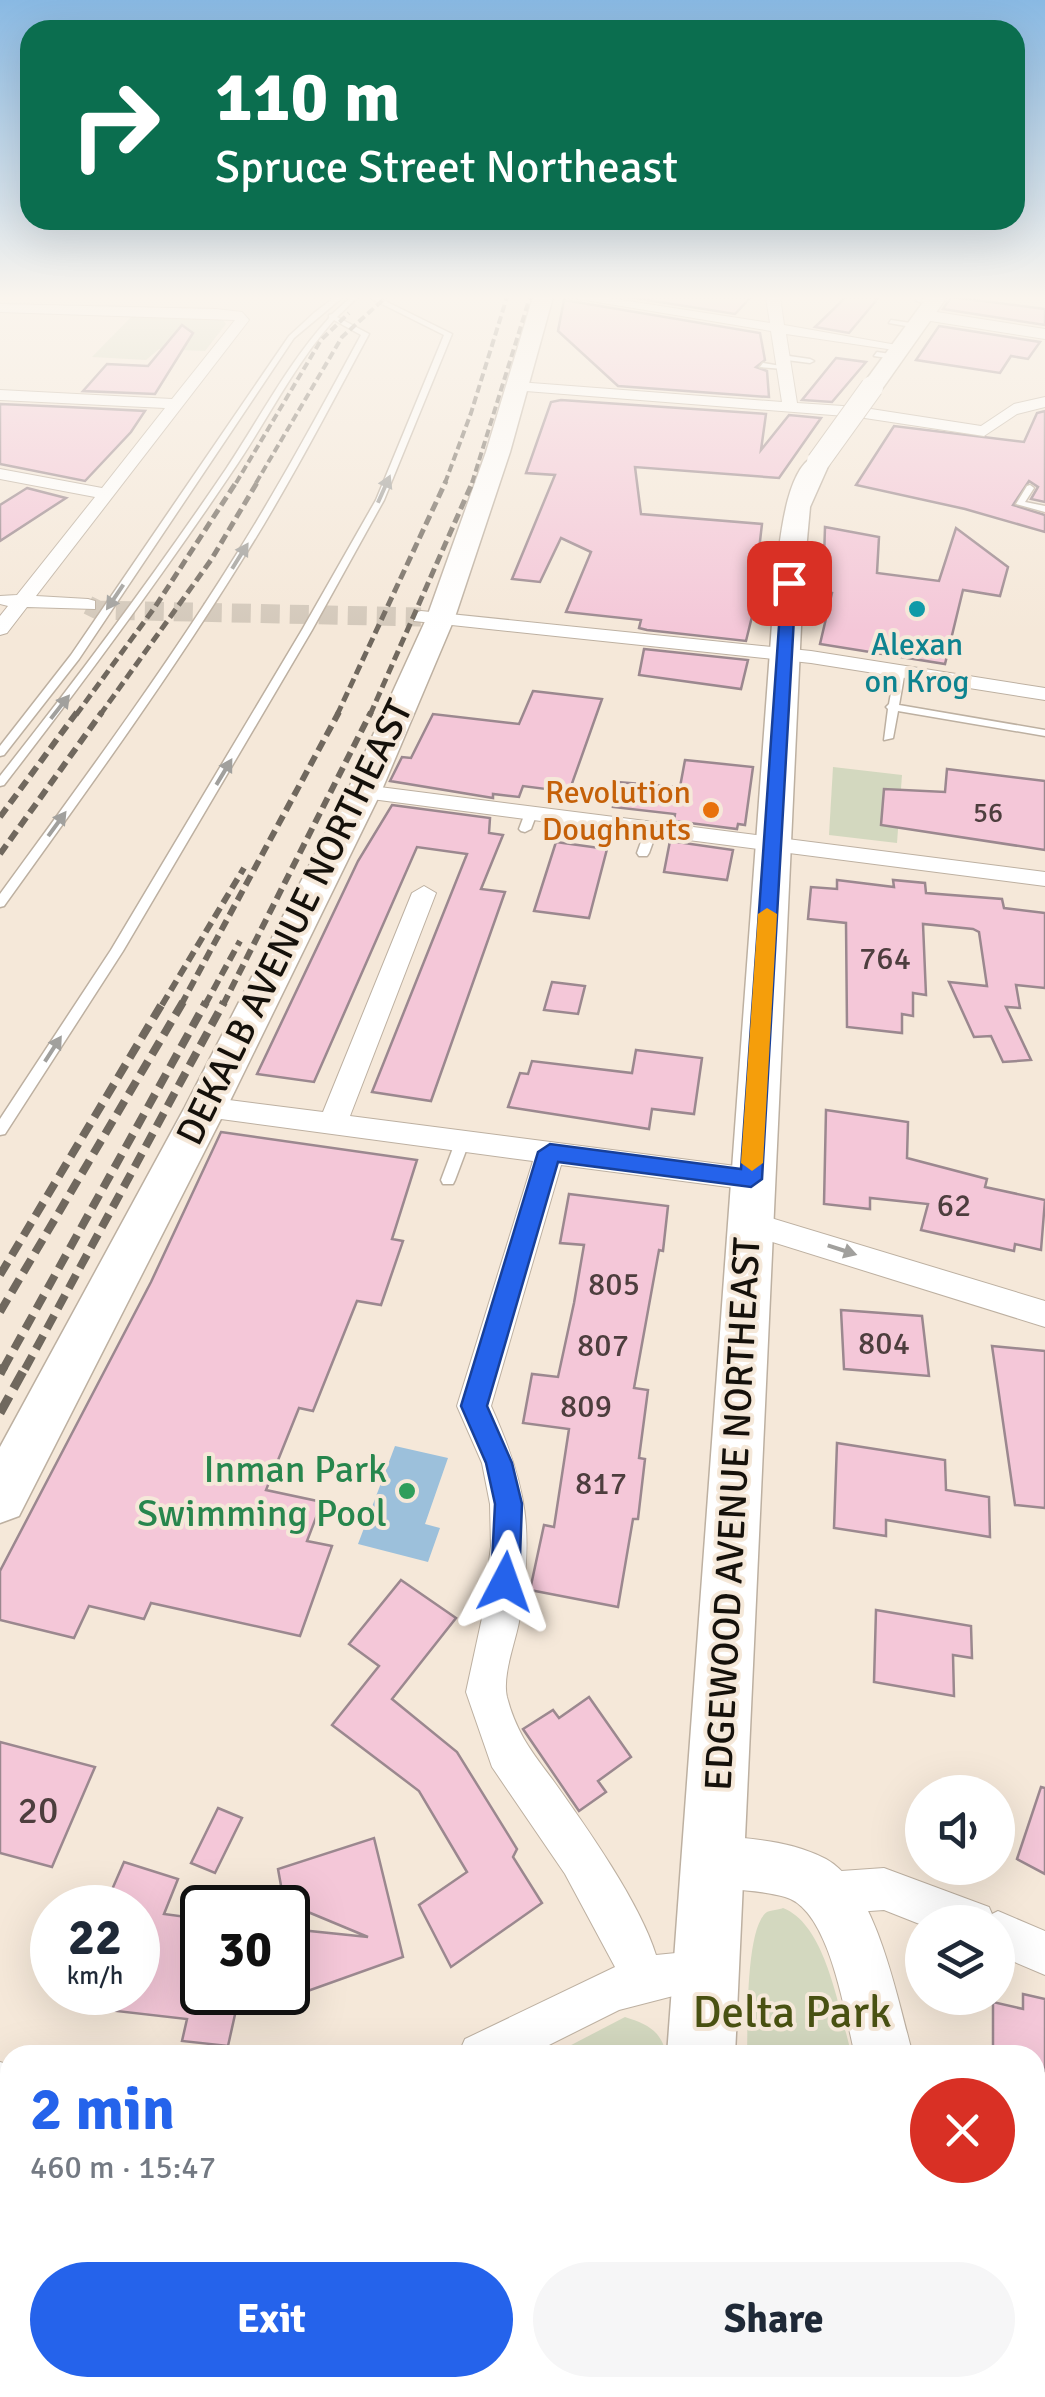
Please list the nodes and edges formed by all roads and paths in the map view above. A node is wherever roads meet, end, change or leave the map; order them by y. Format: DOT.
graph roads {
  1 [pos="172,409"];
  2 [pos="244,409"];
  3 [pos="268,409"];
  4 [pos="325,409"];
  5 [pos="417,409"];
  6 [pos="510,409"];
  7 [pos="815,409"];
  8 [pos="856,409"];
  9 [pos="1012,409"];
  10 [pos="0,474"];
  11 [pos="1030,488"];
  12 [pos="106,494"];
  13 [pos="1045,509"];
  14 [pos="0,598"];
  15 [pos="21,602"];
  16 [pos="88,606"];
  17 [pos="431,617"];
  18 [pos="0,629"];
  19 [pos="785,655"];
  20 [pos="900,671"];
  21 [pos="1045,694"];
  22 [pos="891,707"];
  23 [pos="1045,733"];
  24 [pos="888,738"];
  25 [pos="0,753"];
  26 [pos="0,783"];
  27 [pos="364,792"];
  28 [pos="652,828"];
  29 [pos="772,842"];
  30 [pos="643,853"];
  31 [pos="1045,880"];
  32 [pos="424,892"];
  33 [pos="0,903"];
  34 [pos="206,1108"];
  35 [pos="332,1124"];
  36 [pos="0,1130"];
  37 [pos="463,1140"];
  38 [pos="550,1152"];
  39 [pos="448,1180"];
  40 [pos="750,1201"];
  41 [pos="1045,1314"];
  42 [pos="0,1499"];
  43 [pos="712,1860"];
  44 [pos="827,1893"];
  45 [pos="934,1905"];
  46 [pos="1015,1940"];
  47 [pos="1045,1953"];
  48 [pos="706,1972"];
  49 [pos="641,1978"];
  50 [pos="503,2045"];
  51 [pos="702,2045"];
  52 [pos="881,2045"];
  1 -- 12 [label="street"];
  2 -- 25 [label="lane, one-way"];
  26 -- 3 [label="lane, one-way"];
  33 -- 4 [label="lane, one-way"];
  36 -- 5 [label="lane, one-way"];
  6 -- 17 [label="main road, DEKALB AVENUE NORTHEAST"];
  7 -- 9 [label="street"];
  8 -- 19 [label="main road, EDGEWOOD AVENUE NORTHEAST, bridge"];
  10 -- 12 [label="street"];
  11 -- 13 [label="lane"];
  12 -- 15 [label="street"];
  14 -- 15 [label="street"];
  15 -- 16 [label="street"];
  15 -- 18 [label="street"];
  17 -- 19 [label="street"];
  17 -- 27 [label="main road, DEKALB AVENUE NORTHEAST"];
  19 -- 20 [label="street"];
  19 -- 29 [label="main road, EDGEWOOD AVENUE NORTHEAST"];
  20 -- 21 [label="street"];
  20 -- 22 [label="lane"];
  22 -- 23 [label="lane"];
  22 -- 24 [label="lane"];
  27 -- 28 [label="street"];
  27 -- 34 [label="main road, DEKALB AVENUE NORTHEAST"];
  28 -- 29 [label="street"];
  28 -- 30 [label="lane"];
  29 -- 31 [label="street"];
  29 -- 40 [label="main road, EDGEWOOD AVENUE NORTHEAST"];
  32 -- 35 [label="street"];
  34 -- 35 [label="street"];
  34 -- 42 [label="main road, DEKALB AVENUE NORTHEAST"];
  35 -- 37 [label="street"];
  37 -- 38 [label="street"];
  37 -- 39 [label="lane"];
  38 -- 40 [label="street"];
  38 -- 49 [label="street"];
  40 -- 41 [label="street, one-way"];
  40 -- 43 [label="main road, EDGEWOOD AVENUE NORTHEAST"];
  43 -- 44 [label="street"];
  43 -- 48 [label="main road, EDGEWOOD AVENUE NORTHEAST"];
  44 -- 45 [label="street"];
  44 -- 52 [label="street"];
  46 -- 47 [label="street"];
  48 -- 49 [label="street"];
  48 -- 51 [label="main road, EDGEWOOD AVENUE NORTHEAST"];
  49 -- 50 [label="street"];
}
